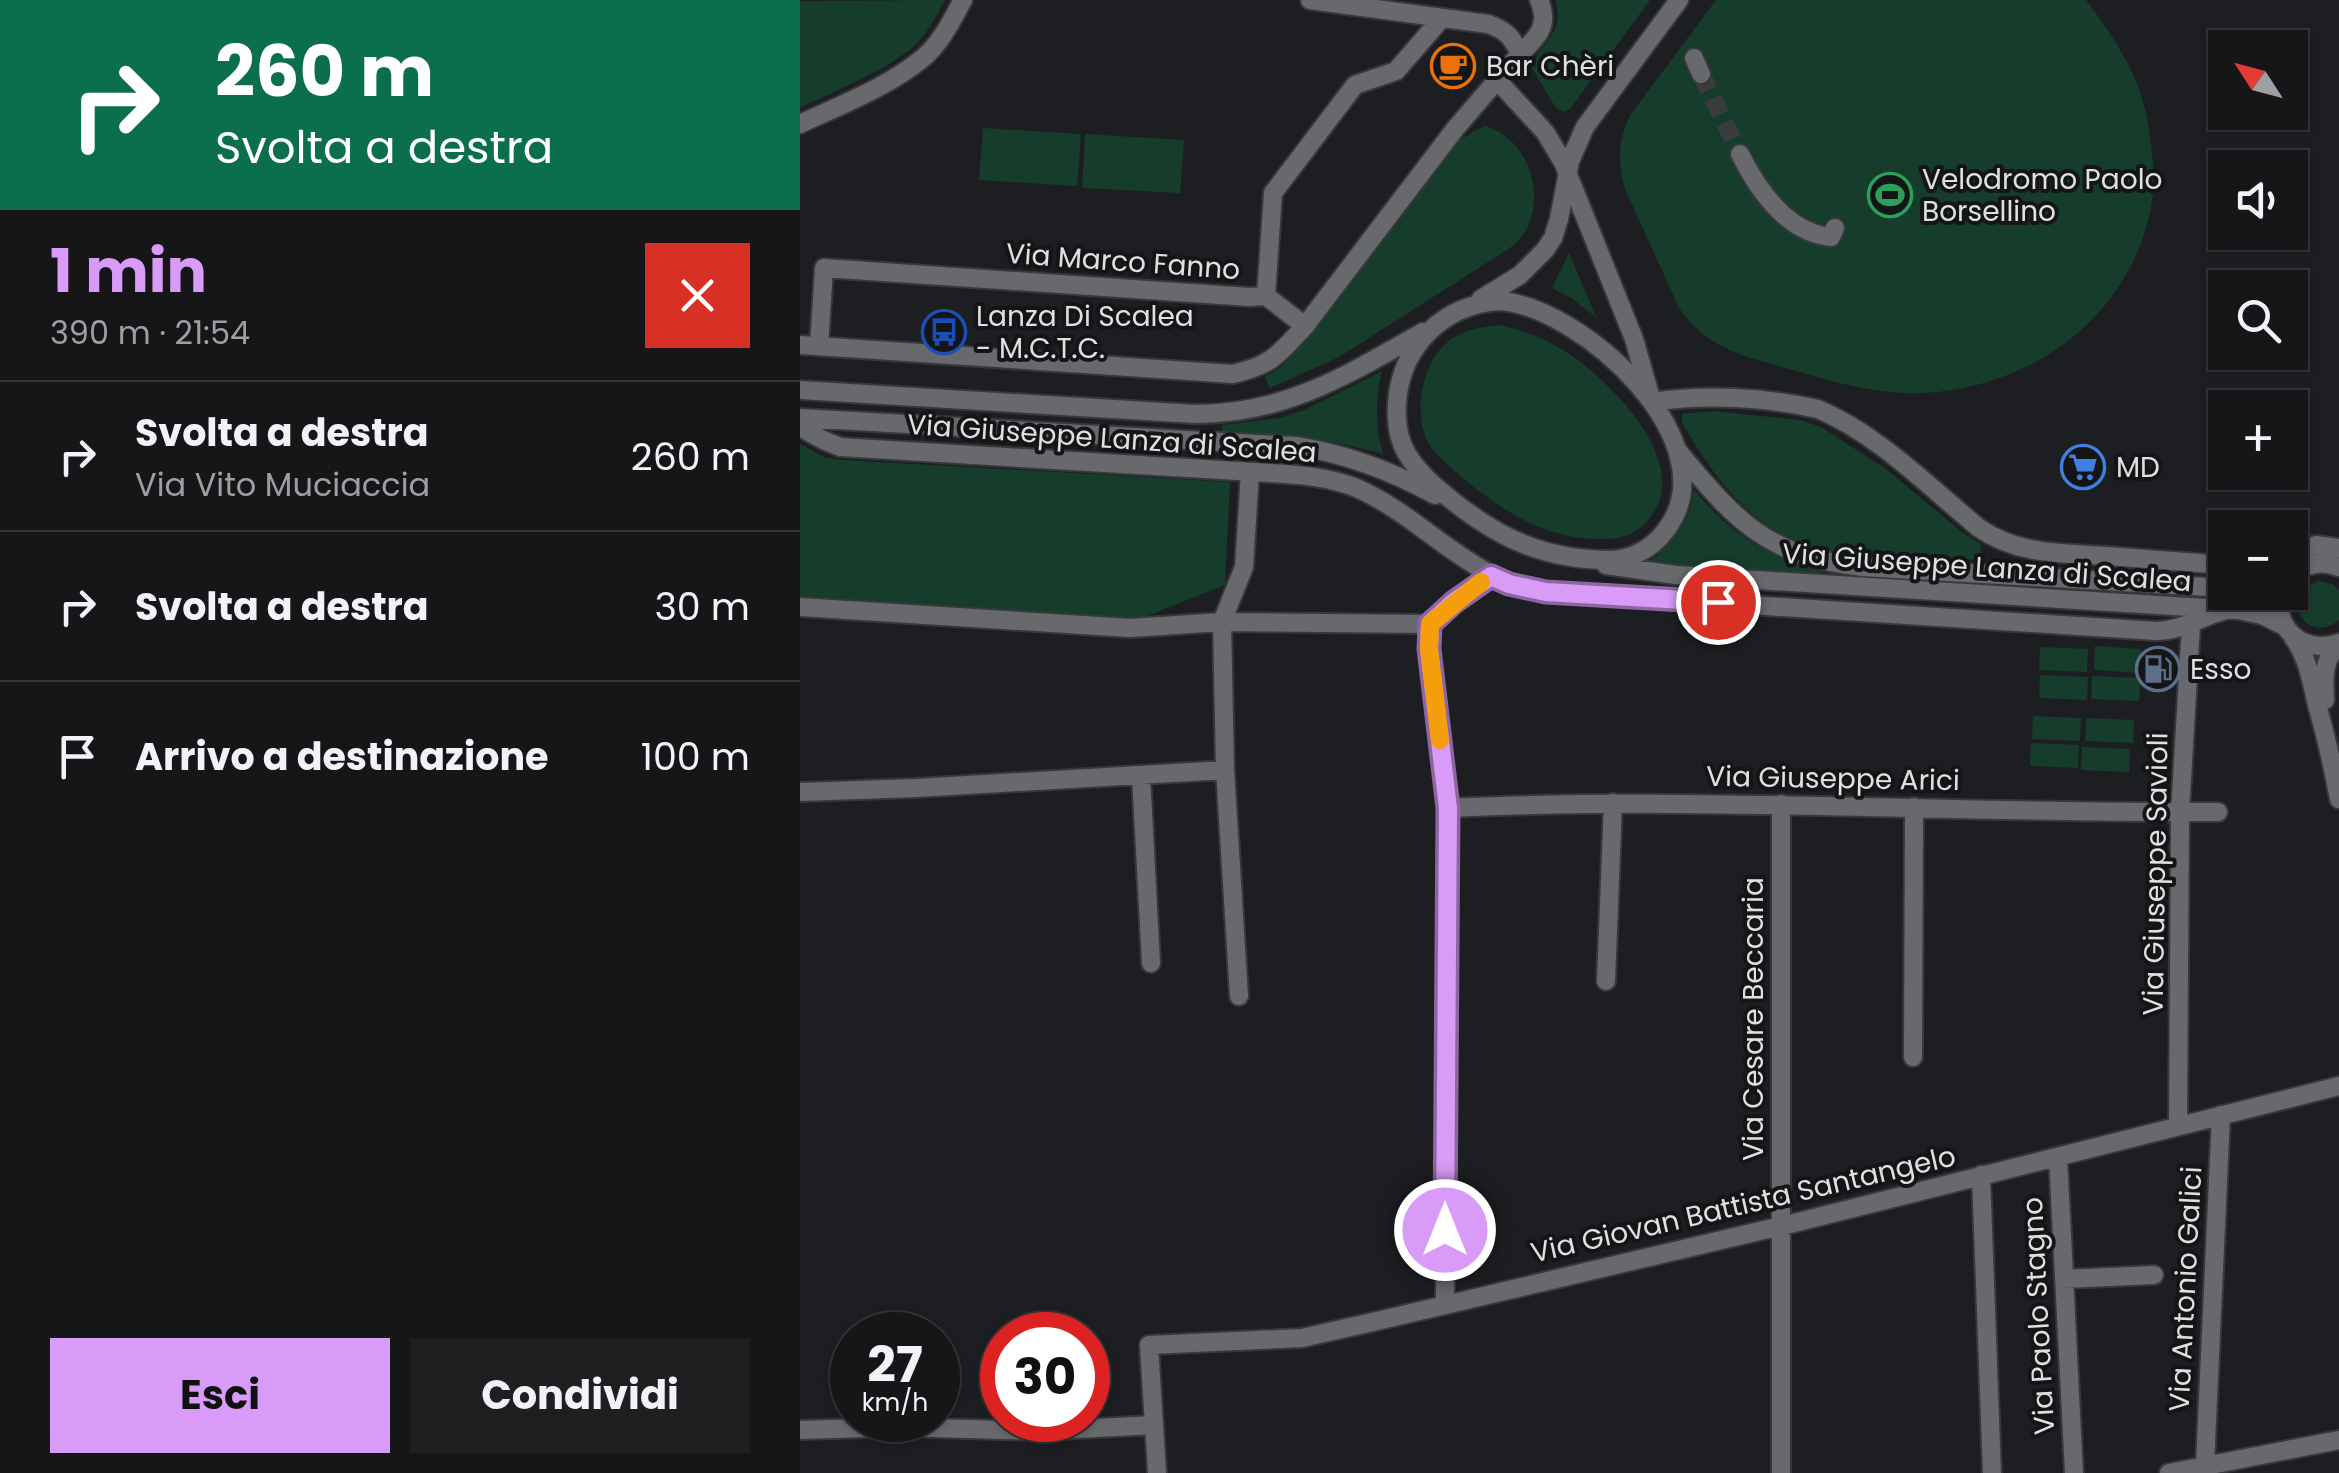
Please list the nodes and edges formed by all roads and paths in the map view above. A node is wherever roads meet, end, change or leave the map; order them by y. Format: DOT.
graph roads {
  1 [pos="963,0"];
  2 [pos="1310,0"];
  3 [pos="1539,0"];
  4 [pos="1679,0"];
  5 [pos="1442,19"];
  6 [pos="1520,54"];
  7 [pos="1497,80"];
  8 [pos="1598,109"];
  9 [pos="800,124"];
  10 [pos="1545,132"];
  11 [pos="1740,154"];
  12 [pos="1568,173"];
  13 [pos="1835,228"];
  14 [pos="1266,296"];
  15 [pos="1468,306"];
  16 [pos="1305,326"];
  17 [pos="1432,326"];
  18 [pos="809,346"];
  19 [pos="800,390"];
  20 [pos="1652,402"];
  21 [pos="800,418"];
  22 [pos="800,427"];
  23 [pos="1676,450"];
  24 [pos="1250,472"];
  25 [pos="1470,516"];
  26 [pos="2339,548"];
  27 [pos="2308,553"];
  28 [pos="2082,555"];
  29 [pos="1561,556"];
  30 [pos="2208,563"];
  31 [pos="2308,566"];
  32 [pos="2339,567"];
  33 [pos="1491,576"];
  34 [pos="2080,580"];
  35 [pos="2208,587"];
  36 [pos="800,607"];
  37 [pos="2208,608"];
  38 [pos="2225,610"];
  39 [pos="2237,610"];
  40 [pos="2279,610"];
  41 [pos="1222,622"];
  42 [pos="1430,624"];
  43 [pos="2191,625"];
  44 [pos="2289,632"];
  45 [pos="2337,644"];
  46 [pos="2327,736"];
  47 [pos="1224,770"];
  48 [pos="1142,775"];
  49 [pos="800,792"];
  50 [pos="2339,799"];
  51 [pos="1613,803"];
  52 [pos="1781,804"];
  53 [pos="1914,806"];
  54 [pos="1448,808"];
  55 [pos="2218,812"];
  56 [pos="2180,813"];
  57 [pos="1151,963"];
  58 [pos="1606,981"];
  59 [pos="1240,996"];
  60 [pos="1913,1057"];
  61 [pos="2339,1086"];
  62 [pos="2221,1114"];
  63 [pos="2178,1125"];
  64 [pos="2058,1157"];
  65 [pos="1981,1176"];
  66 [pos="1780,1226"];
  67 [pos="2154,1275"];
  68 [pos="2064,1278"];
  69 [pos="1445,1304"];
  70 [pos="1154,1425"];
  71 [pos="800,1430"];
  72 [pos="2339,1440"];
  73 [pos="2204,1465"];
  74 [pos="1157,1473"];
  75 [pos="1781,1473"];
  76 [pos="1992,1473"];
  77 [pos="2074,1473"];
  78 [pos="2169,1473"];
  1 -- 9 [label="street"];
  2 -- 5 [label="street"];
  3 -- 6 [label="street"];
  4 -- 8 [label="street"];
  5 -- 6 [label="street"];
  5 -- 14 [label="street, Via Marco Fanno"];
  6 -- 7 [label="street"];
  7 -- 10 [label="street"];
  7 -- 16 [label="street"];
  8 -- 10 [label="street"];
  8 -- 12 [label="street"];
  10 -- 12 [label="street"];
  11 -- 13 [label="street"];
  12 -- 15 [label="street"];
  12 -- 20 [label="street"];
  14 -- 16 [label="street"];
  14 -- 18 [label="street, Via Marco Fanno"];
  15 -- 17 [label="street"];
  15 -- 20 [label="street"];
  16 -- 18 [label="street"];
  17 -- 19 [label="street, Via Giuseppe Lanza di Scalea"];
  17 -- 25 [label="street"];
  20 -- 23 [label="street"];
  20 -- 28 [label="street, Via Giuseppe Lanza di Scalea"];
  21 -- 25 [label="street, Via Giuseppe Lanza di Scalea"];
  22 -- 24 [label="street, Via Giuseppe Lanza di Scalea"];
  23 -- 29 [label="street"];
  23 -- 34 [label="street, Via Giuseppe Lanza di Scalea"];
  24 -- 33 [label="street, Via Giuseppe Lanza di Scalea"];
  24 -- 41 [label="street"];
  25 -- 29 [label="street"];
  26 -- 27 [label="street"];
  28 -- 30 [label="street, Via Giuseppe Lanza di Scalea"];
  28 -- 34 [label="street"];
  29 -- 37 [label="street, Via Giuseppe Lanza di Scalea"];
  31 -- 32 [label="street"];
  33 -- 42 [label="street"];
  33 -- 43 [label="street, Via Giuseppe Lanza di Scalea"];
  34 -- 35 [label="street, Via Giuseppe Lanza di Scalea"];
  36 -- 41 [label="street"];
  38 -- 43 [label="street, Via Giuseppe Lanza di Scalea"];
  39 -- 44 [label="street, Via Giuseppe Lanza di Scalea"];
  40 -- 44 [label="street"];
  41 -- 42 [label="street"];
  41 -- 47 [label="street"];
  42 -- 54 [label="street"];
  43 -- 56 [label="street, Via Giuseppe Savioli"];
  44 -- 45 [label="street, Via Giuseppe Lanza di Scalea"];
  44 -- 46 [label="street"];
  45 -- 46 [label="street"];
  46 -- 50 [label="street"];
  47 -- 48 [label="street"];
  47 -- 59 [label="street"];
  48 -- 49 [label="street"];
  48 -- 57 [label="street"];
  51 -- 52 [label="street, Via Giuseppe Arici"];
  51 -- 54 [label="street, Via Giuseppe Arici"];
  51 -- 58 [label="street"];
  52 -- 53 [label="street, Via Giuseppe Arici"];
  52 -- 66 [label="street, Via Cesare Beccaria"];
  53 -- 56 [label="street, Via Giuseppe Arici"];
  53 -- 60 [label="street"];
  54 -- 69 [label="street"];
  55 -- 56 [label="street, Via Giuseppe Arici"];
  56 -- 63 [label="street, Via Giuseppe Savioli"];
  61 -- 62 [label="street, Via Giovan Battista Santangelo"];
  62 -- 63 [label="street, Via Giovan Battista Santangelo"];
  62 -- 73 [label="street, Via Antonio Galici"];
  63 -- 64 [label="street, Via Giovan Battista Santangelo"];
  64 -- 65 [label="street, Via Giovan Battista Santangelo"];
  64 -- 68 [label="street, Via Paolo Stagno"];
  65 -- 66 [label="street, Via Giovan Battista Santangelo"];
  65 -- 76 [label="street"];
  66 -- 69 [label="street, Via Giovan Battista Santangelo"];
  66 -- 75 [label="street, Via Cesare Beccaria"];
  67 -- 68 [label="street"];
  68 -- 77 [label="street, Via Paolo Stagno"];
  69 -- 70 [label="street, Via Giovan Battista Santangelo"];
  70 -- 71 [label="street"];
  70 -- 74 [label="street, Via Giovan Battista Santangelo"];
  72 -- 73 [label="street"];
  73 -- 78 [label="street"];
}
